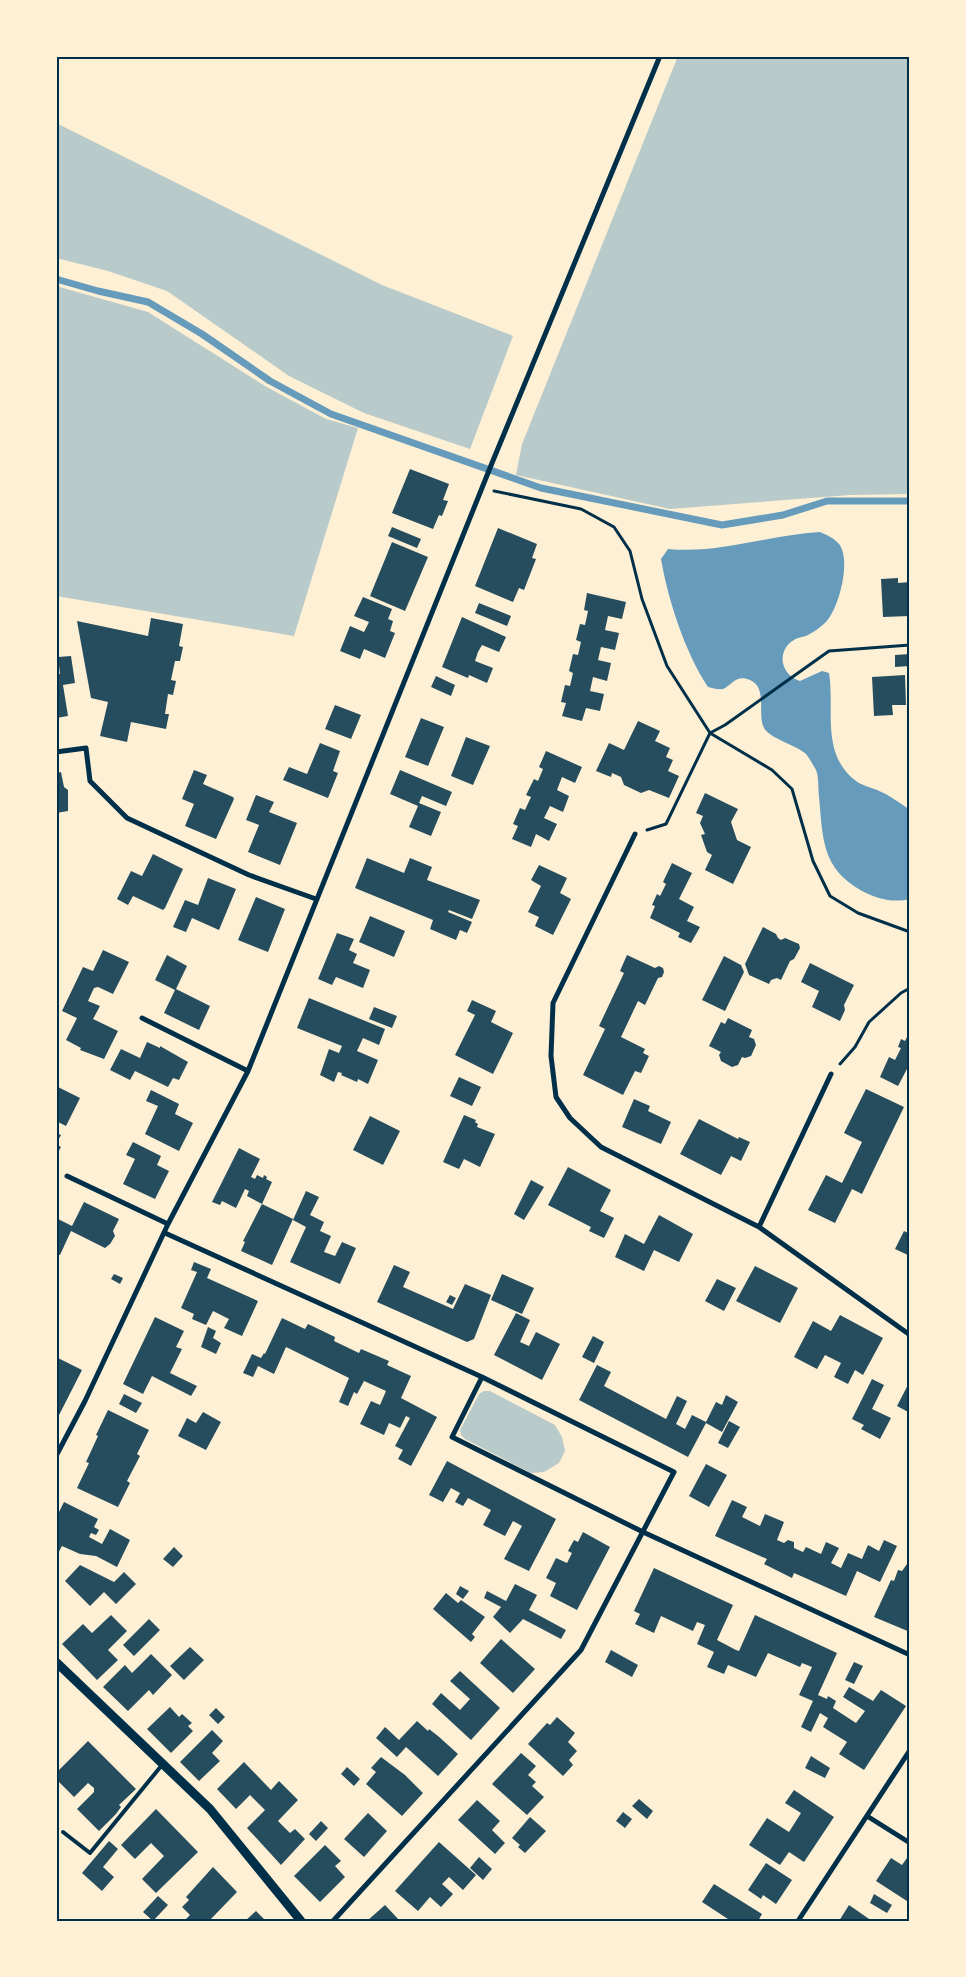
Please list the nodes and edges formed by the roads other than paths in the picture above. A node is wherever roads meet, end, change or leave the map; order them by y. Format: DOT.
graph roads {
  1 [pos="660,56"];
  2 [pos="56,752"];
  3 [pos="635,834"];
  4 [pos="316,899"];
  5 [pos="142,1018"];
  6 [pos="248,1071"];
  7 [pos="831,1074"];
  8 [pos="67,1176"];
  9 [pos="168,1224"];
  10 [pos="759,1227"];
  11 [pos="165,1233"];
  12 [pos="910,1335"];
  13 [pos="482,1377"];
  14 [pos="56,1456"];
  15 [pos="643,1532"];
  16 [pos="910,1655"];
  17 [pos="56,1662"];
  18 [pos="910,1750"];
  19 [pos="163,1764"];
  20 [pos="867,1816"];
  21 [pos="63,1832"];
  22 [pos="910,1843"];
  23 [pos="301,1921"];
  24 [pos="333,1921"];
  25 [pos="798,1921"];
  1 -- 4 [label="street"];
  2 -- 4 [label="street"];
  3 -- 10 [label="street"];
  4 -- 6 [label="street"];
  5 -- 6 [label="street"];
  6 -- 9 [label="street"];
  7 -- 10 [label="street"];
  8 -- 9 [label="street"];
  9 -- 11 [label="street"];
  10 -- 12 [label="street"];
  11 -- 13 [label="street"];
  11 -- 14 [label="street"];
  13 -- 15 [label="street"];
  13 -- 15 [label="street"];
  15 -- 16 [label="street"];
  15 -- 24 [label="street"];
  17 -- 19 [label="street"];
  18 -- 20 [label="street"];
  19 -- 21 [label="lane"];
  19 -- 23 [label="street"];
  20 -- 22 [label="street"];
  20 -- 25 [label="street"];
}
